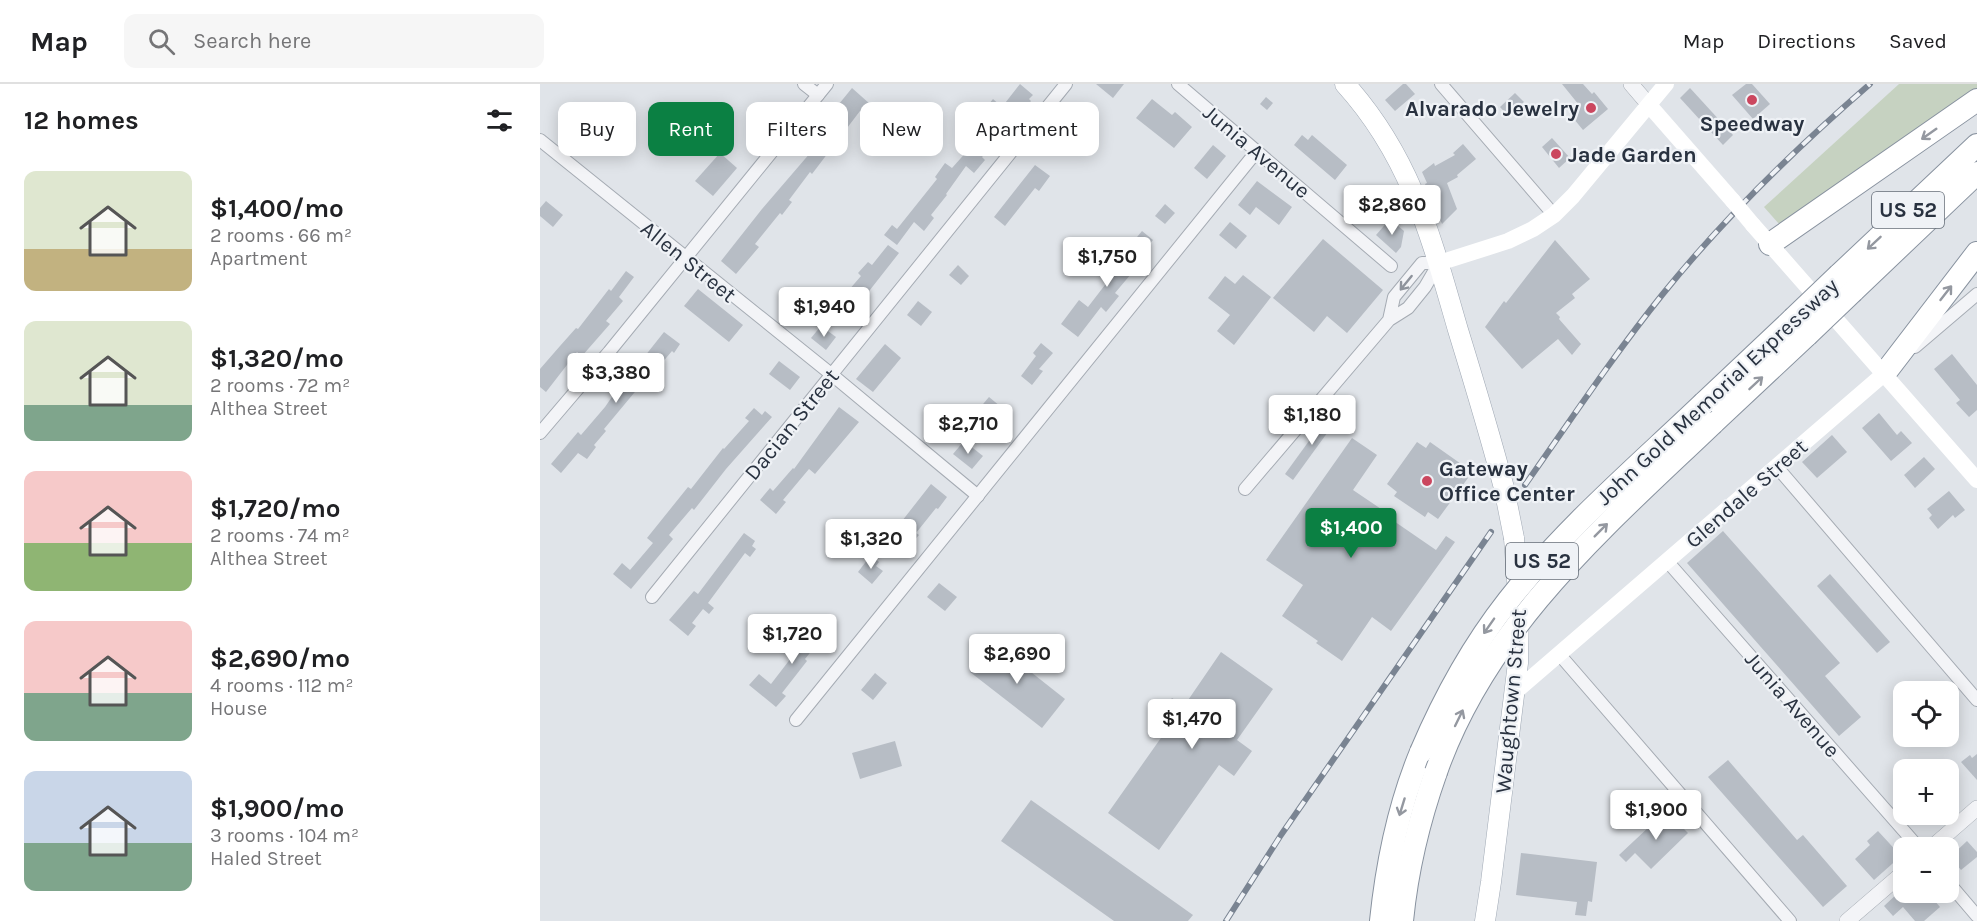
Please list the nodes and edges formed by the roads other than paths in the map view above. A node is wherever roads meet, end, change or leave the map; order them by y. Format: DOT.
graph roads {
  1 [pos="804,84"];
  2 [pos="827,84"];
  3 [pos="1066,84"];
  4 [pos="1178,84"];
  5 [pos="1345,84"];
  6 [pos="1441,84"];
  7 [pos="1631,84"];
  8 [pos="1666,84"];
  9 [pos="818,95"];
  10 [pos="1977,100"];
  11 [pos="1649,105"];
  12 [pos="1977,145"];
  13 [pos="542,147"];
  14 [pos="1257,151"];
  15 [pos="1977,173"];
  16 [pos="1554,215"];
  17 [pos="1770,244"];
  18 [pos="1977,253"];
  19 [pos="685,258"];
  20 [pos="1439,263"];
  21 [pos="1391,266"];
  22 [pos="1846,283"];
  23 [pos="1977,294"];
  24 [pos="1885,373"];
  25 [pos="831,374"];
  26 [pos="1709,413"];
  27 [pos="540,433"];
  28 [pos="1776,466"];
  29 [pos="1977,480"];
  30 [pos="1245,489"];
  31 [pos="978,496"];
  32 [pos="1667,561"];
  33 [pos="652,597"];
  34 [pos="1559,654"];
  35 [pos="1515,692"];
  36 [pos="1977,700"];
  37 [pos="796,720"];
  38 [pos="1977,808"];
  39 [pos="1909,837"];
  40 [pos="1944,837"];
  41 [pos="1893,881"];
  42 [pos="1959,895"];
  43 [pos="1977,916"];
  44 [pos="1381,921"];
  45 [pos="1402,921"];
  46 [pos="1485,921"];
  47 [pos="1790,921"];
  48 [pos="1847,921"];
  1 -- 9 [label="street"];
  2 -- 9 [label="street"];
  3 -- 25 [label="street, Dacian Street"];
  4 -- 14 [label="street, Junia Avenue"];
  5 -- 20 [label="main road, Waughtown Street"];
  6 -- 16 [label="street"];
  7 -- 11 [label="street"];
  8 -- 11 [label="main road"];
  9 -- 19 [label="street"];
  10 -- 17 [label="highway, one-way"];
  11 -- 16 [label="main road"];
  11 -- 17 [label="main road, bridge"];
  12 -- 22 [label="highway, John Gold Memorial Expressway / US 52, one-way"];
  13 -- 19 [label="street, Allen Street"];
  14 -- 21 [label="street, Junia Avenue"];
  14 -- 31 [label="street"];
  15 -- 22 [label="highway, John Gold Memorial Expressway / US 52"];
  16 -- 20 [label="main road"];
  17 -- 24 [label="main road"];
  24 -- 18 [label="highway, one-way"];
  19 -- 25 [label="street, Allen Street"];
  19 -- 27 [label="street"];
  20 -- 30 [label="street"];
  20 -- 35 [label="main road, Waughtown Street, bridge"];
  22 -- 26 [label="highway, John Gold Memorial Expressway / US 52, bridge"];
  23 -- 24 [label="street, Glendale Street"];
  24 -- 28 [label="main road, Glendale Street"];
  24 -- 29 [label="main road"];
  25 -- 31 [label="street, Allen Street"];
  25 -- 33 [label="street, Dacian Street"];
  26 -- 44 [label="highway, John Gold Memorial Expressway / US 52, one-way, bridge"];
  45 -- 26 [label="highway, John Gold Memorial Expressway / US 52, one-way, bridge"];
  28 -- 32 [label="main road, Glendale Street"];
  28 -- 36 [label="street"];
  31 -- 37 [label="street"];
  32 -- 34 [label="main road, Glendale Street"];
  32 -- 39 [label="street, Junia Avenue"];
  34 -- 35 [label="main road, Glendale Street"];
  34 -- 47 [label="street"];
  35 -- 46 [label="main road, Waughtown Street"];
  38 -- 40 [label="street"];
  41 -- 48 [label="street"];
  42 -- 43 [label="street"];
}
